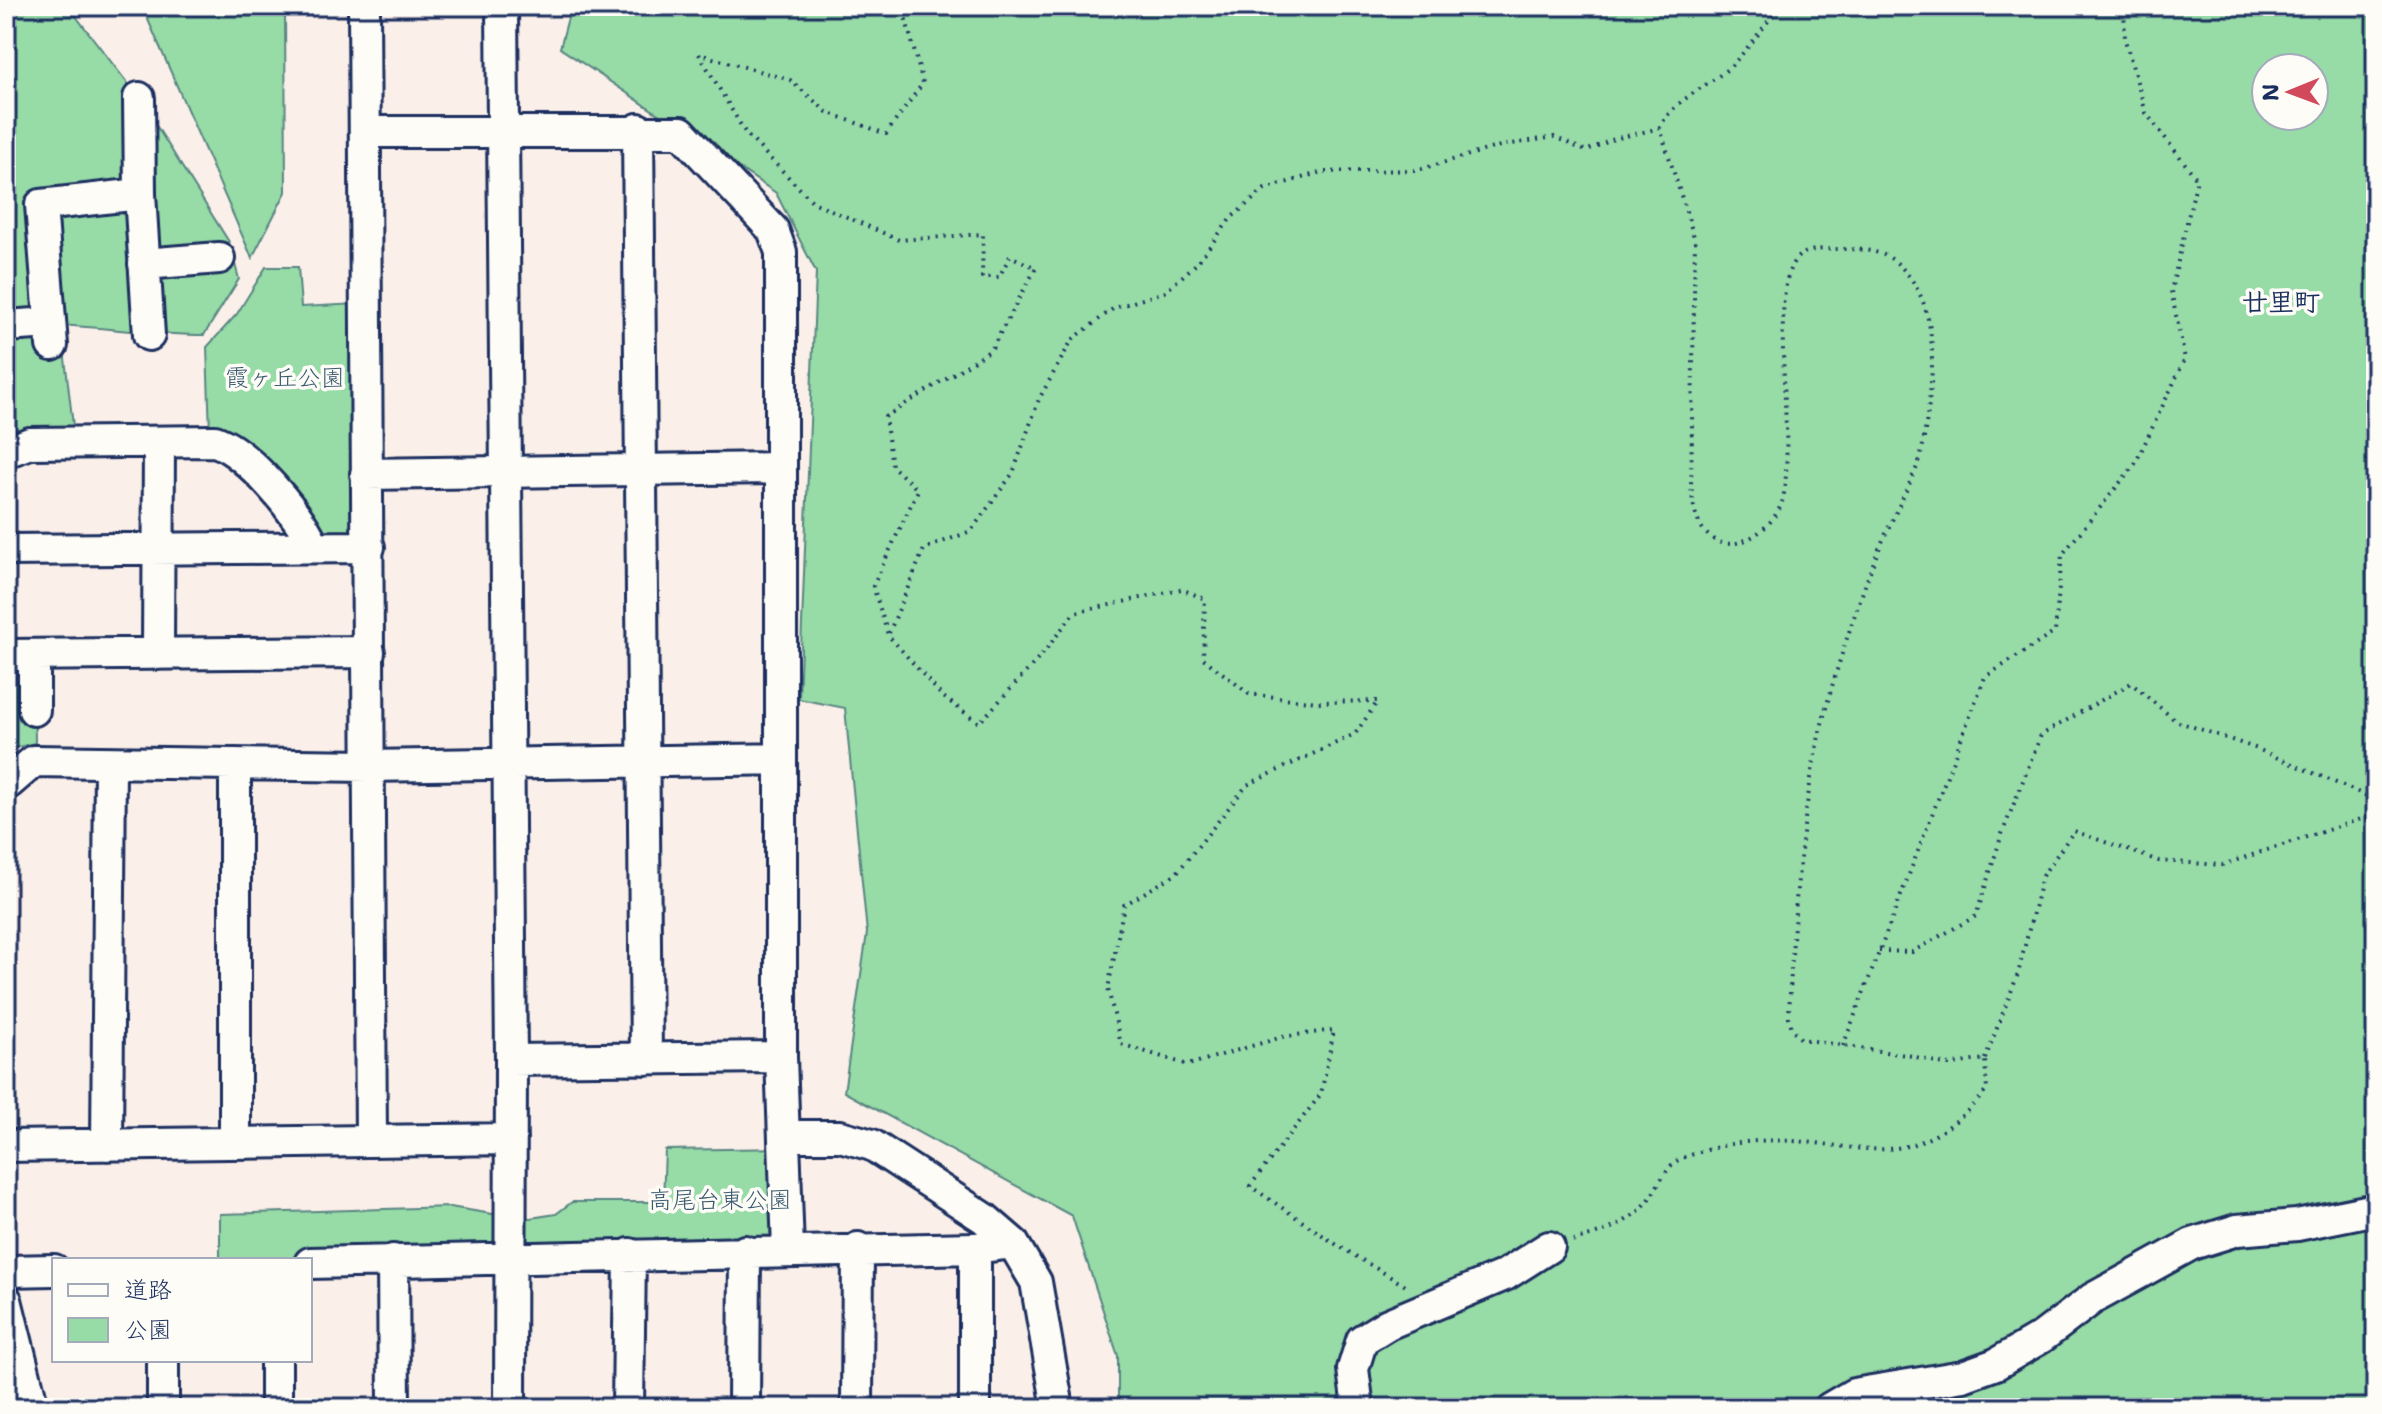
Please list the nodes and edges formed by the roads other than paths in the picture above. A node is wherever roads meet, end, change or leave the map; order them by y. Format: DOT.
graph roads {
  1 [pos="364,6"];
  2 [pos="502,6"];
  3 [pos="139,98"];
  4 [pos="638,129"];
  5 [pos="503,131"];
  6 [pos="365,132"];
  7 [pos="140,194"];
  8 [pos="219,258"];
  9 [pos="144,264"];
  10 [pos="6,326"];
  11 [pos="149,335"];
  12 [pos="159,442"];
  13 [pos="6,452"];
  14 [pos="779,468"];
  15 [pos="643,470"];
  16 [pos="504,472"];
  17 [pos="366,474"];
  18 [pos="314,547"];
  19 [pos="369,547"];
  20 [pos="158,548"];
  21 [pos="6,550"];
  22 [pos="369,652"];
  23 [pos="158,654"];
  24 [pos="20,656"];
  25 [pos="34,736"];
  26 [pos="781,759"];
  27 [pos="644,763"];
  28 [pos="235,764"];
  29 [pos="110,765"];
  30 [pos="507,765"];
  31 [pos="368,766"];
  32 [pos="6,785"];
  33 [pos="781,1057"];
  34 [pos="646,1059"];
  35 [pos="511,1060"];
  36 [pos="786,1136"];
  37 [pos="511,1139"];
  38 [pos="371,1141"];
  39 [pos="235,1143"];
  40 [pos="107,1145"];
  41 [pos="6,1146"];
  42 [pos="2376,1209"];
  43 [pos="1013,1243"];
  44 [pos="1549,1247"];
  45 [pos="858,1248"];
  46 [pos="975,1248"];
  47 [pos="788,1250"];
  48 [pos="745,1251"];
  49 [pos="630,1254"];
  50 [pos="510,1257"];
  51 [pos="393,1260"];
  52 [pos="312,1263"];
  53 [pos="52,1270"];
  54 [pos="6,1271"];
  55 [pos="6,1300"];
  56 [pos="163,1362"];
  57 [pos="276,1362"];
  58 [pos="33,1408"];
  59 [pos="163,1408"];
  60 [pos="276,1408"];
  61 [pos="394,1408"];
  62 [pos="510,1408"];
  63 [pos="628,1408"];
  64 [pos="744,1408"];
  65 [pos="857,1408"];
  66 [pos="975,1408"];
  67 [pos="1058,1408"];
  68 [pos="1358,1408"];
  69 [pos="1830,1408"];
  1 -- 6 [label="street"];
  2 -- 5 [label="street"];
  3 -- 7 [label="street"];
  4 -- 5 [label="street"];
  4 -- 14 [label="street"];
  4 -- 15 [label="street"];
  5 -- 6 [label="street"];
  5 -- 16 [label="street"];
  6 -- 17 [label="street"];
  7 -- 9 [label="street"];
  7 -- 10 [label="street"];
  8 -- 9 [label="street"];
  9 -- 11 [label="street"];
  12 -- 13 [label="street"];
  12 -- 18 [label="street"];
  12 -- 20 [label="street"];
  14 -- 15 [label="street"];
  14 -- 26 [label="street"];
  15 -- 16 [label="street"];
  15 -- 27 [label="street"];
  16 -- 17 [label="street"];
  16 -- 30 [label="street"];
  17 -- 19 [label="street"];
  18 -- 19 [label="street"];
  18 -- 20 [label="street"];
  19 -- 22 [label="street"];
  20 -- 21 [label="street"];
  20 -- 23 [label="street"];
  22 -- 23 [label="street"];
  22 -- 31 [label="street"];
  23 -- 24 [label="street"];
  24 -- 25 [label="street"];
  25 -- 29 [label="street"];
  25 -- 32 [label="street"];
  26 -- 27 [label="street"];
  26 -- 33 [label="street"];
  27 -- 30 [label="street"];
  27 -- 34 [label="street"];
  28 -- 29 [label="street"];
  28 -- 31 [label="street"];
  28 -- 39 [label="street"];
  29 -- 40 [label="street"];
  30 -- 31 [label="street"];
  30 -- 35 [label="street"];
  31 -- 38 [label="street"];
  33 -- 34 [label="street"];
  33 -- 36 [label="street"];
  34 -- 35 [label="street"];
  35 -- 37 [label="street"];
  36 -- 43 [label="street"];
  36 -- 47 [label="street"];
  37 -- 38 [label="street"];
  37 -- 50 [label="street"];
  38 -- 39 [label="street"];
  39 -- 40 [label="street"];
  40 -- 41 [label="street"];
  42 -- 69 [label="street"];
  43 -- 46 [label="street"];
  43 -- 67 [label="street"];
  44 -- 68 [label="street"];
  45 -- 46 [label="street"];
  45 -- 47 [label="street"];
  45 -- 65 [label="street"];
  46 -- 66 [label="street"];
  47 -- 48 [label="street"];
  48 -- 49 [label="street"];
  48 -- 64 [label="street"];
  49 -- 50 [label="street"];
  49 -- 63 [label="street"];
  50 -- 51 [label="street"];
  50 -- 62 [label="street"];
  51 -- 52 [label="street"];
  51 -- 61 [label="street"];
  53 -- 54 [label="street"];
  55 -- 58 [label="street"];
  56 -- 59 [label="street"];
  57 -- 60 [label="street"];
}
